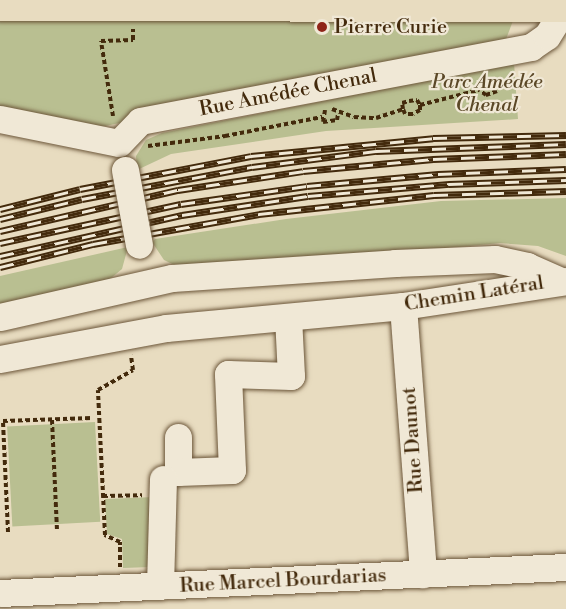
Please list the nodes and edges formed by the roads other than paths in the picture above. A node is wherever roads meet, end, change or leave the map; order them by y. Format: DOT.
graph roads {
  1 [pos="66,2"];
  2 [pos="481,2"];
  3 [pos="0,4"];
  4 [pos="566,6"];
  5 [pos="0,119"];
  6 [pos="130,144"];
  7 [pos="146,282"];
  8 [pos="564,287"];
  9 [pos="403,306"];
  10 [pos="288,316"];
  11 [pos="0,317"];
  12 [pos="0,359"];
  13 [pos="178,438"];
  14 [pos="163,486"];
  15 [pos="566,567"];
  16 [pos="423,574"];
  17 [pos="160,586"];
  18 [pos="0,593"];
  1 -- 2 [label="main road"];
  1 -- 3 [label="main road"];
  2 -- 4 [label="main road"];
  4 -- 6 [label="street, Rue Amédée Chenal"];
  5 -- 6 [label="street"];
  6 -- 7 [label="street, bridge"];
  7 -- 8 [label="street, Chemin Latéral"];
  7 -- 11 [label="street, Chemin Latéral"];
  8 -- 9 [label="street, Chemin Latéral"];
  9 -- 10 [label="street, Chemin Latéral"];
  9 -- 16 [label="street, Rue Daunot"];
  10 -- 12 [label="street, Chemin Latéral"];
  10 -- 13 [label="street"];
  14 -- 17 [label="street"];
  15 -- 16 [label="street, Rue Marcel Bourdarias"];
  16 -- 17 [label="street, Rue Marcel Bourdarias"];
  17 -- 18 [label="street, Rue Marcel Bourdarias"];
}
